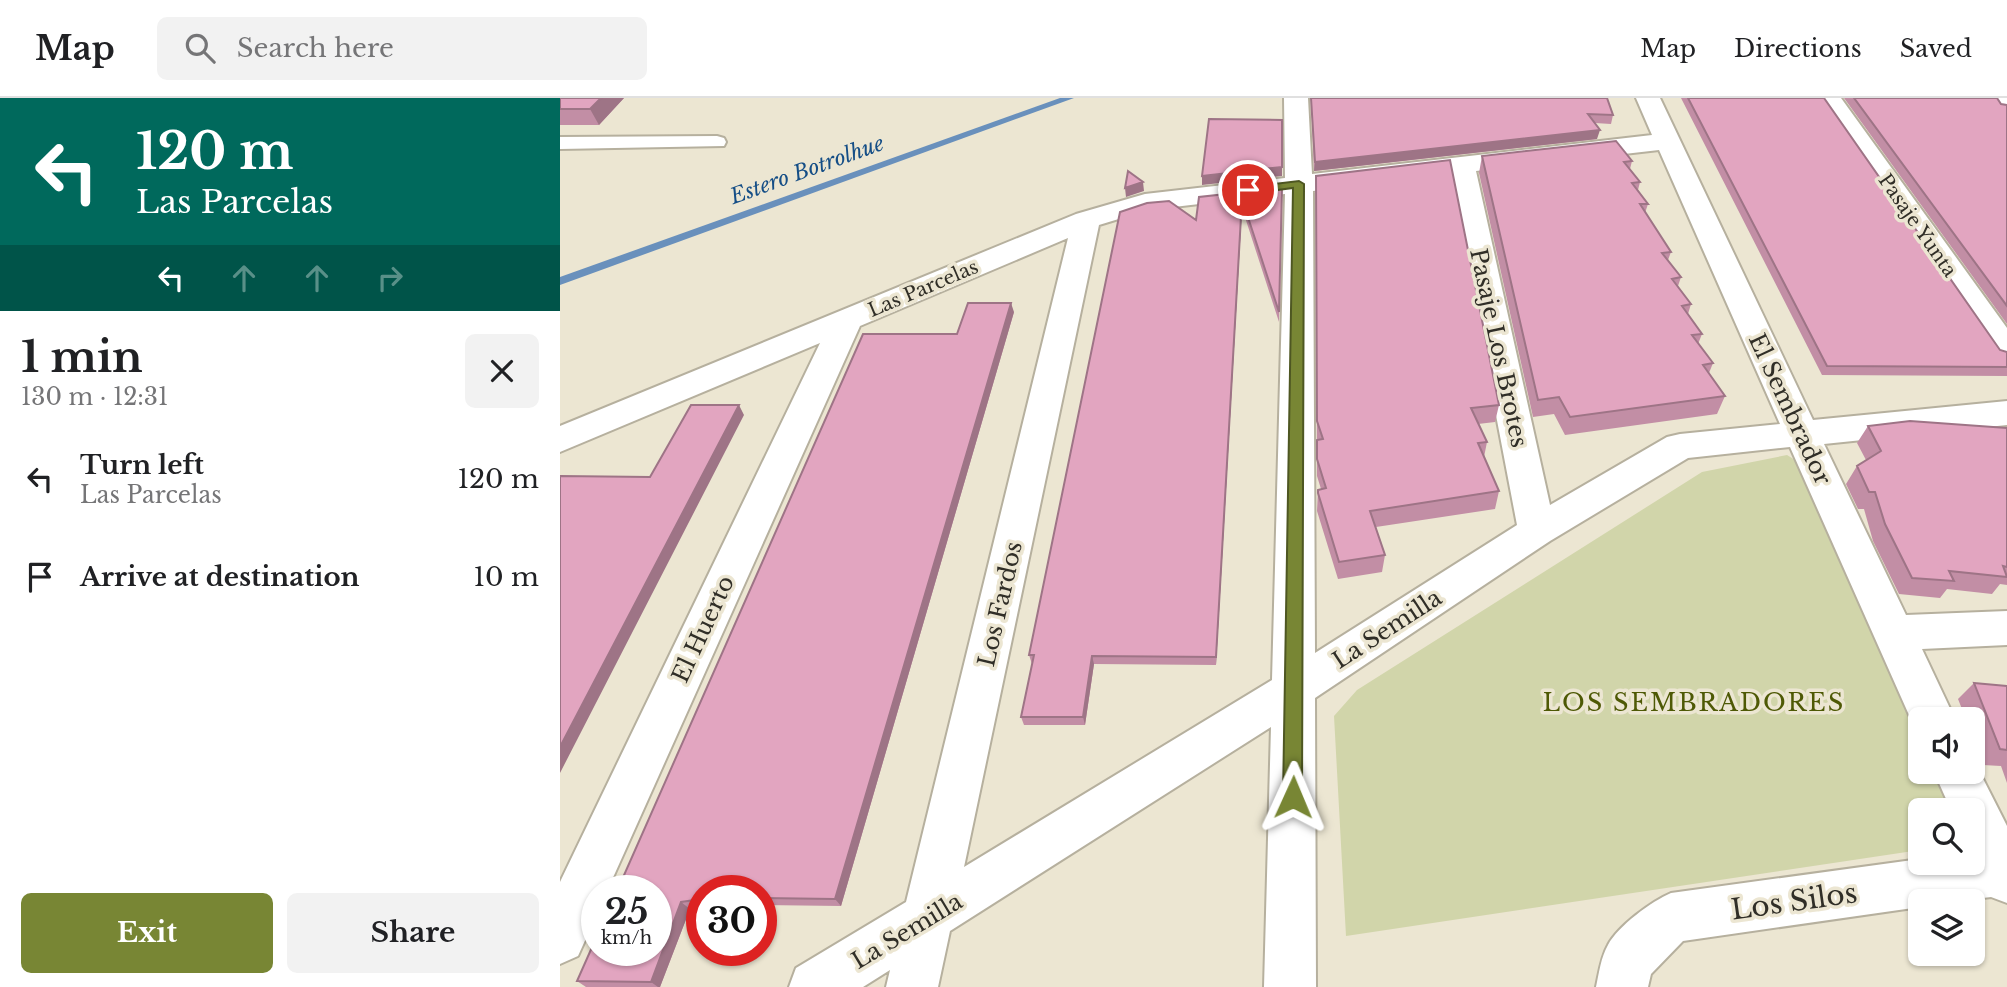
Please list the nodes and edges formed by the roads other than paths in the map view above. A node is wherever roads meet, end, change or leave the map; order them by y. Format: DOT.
graph roads {
  1 [pos="1296,98"];
  2 [pos="1648,98"];
  3 [pos="1829,98"];
  4 [pos="2000,98"];
  5 [pos="2007,106"];
  6 [pos="1668,141"];
  7 [pos="718,142"];
  8 [pos="560,143"];
  9 [pos="1461,165"];
  10 [pos="1299,184"];
  11 [pos="1086,220"];
  12 [pos="847,320"];
  13 [pos="2007,351"];
  14 [pos="2007,413"];
  15 [pos="1801,433"];
  16 [pos="560,440"];
  17 [pos="1537,531"];
  18 [pos="2007,628"];
  19 [pos="1892,633"];
  20 [pos="1294,689"];
  21 [pos="1927,707"];
  22 [pos="1963,784"];
  23 [pos="2005,875"];
  24 [pos="929,918"];
  25 [pos="560,938"];
  26 [pos="814,987"];
  27 [pos="912,987"];
  28 [pos="1290,987"];
  29 [pos="1622,987"];
  1 -- 10 [label="street"];
  2 -- 6 [label="street, El Sembrador"];
  3 -- 13 [label="street, Pasaje Yunta"];
  4 -- 5 [label="street"];
  6 -- 9 [label="street, Las Parcelas"];
  6 -- 15 [label="street, El Sembrador"];
  7 -- 8 [label="lane"];
  9 -- 10 [label="street, Las Parcelas"];
  9 -- 17 [label="street, Pasaje Los Brotes"];
  10 -- 11 [label="street, Las Parcelas"];
  10 -- 20 [label="street"];
  11 -- 12 [label="street, Las Parcelas"];
  11 -- 24 [label="street, Los Fardos"];
  12 -- 16 [label="street, Las Parcelas"];
  12 -- 25 [label="street, El Huerto"];
  14 -- 15 [label="street, La Semilla"];
  15 -- 17 [label="street, La Semilla"];
  15 -- 19 [label="street, El Sembrador"];
  17 -- 20 [label="street, La Semilla"];
  18 -- 19 [label="street"];
  19 -- 21 [label="street, El Sembrador"];
  20 -- 24 [label="street, La Semilla"];
  20 -- 28 [label="street"];
  22 -- 23 [label="street"];
  23 -- 29 [label="street, Los Silos"];
  24 -- 26 [label="street, La Semilla"];
  24 -- 27 [label="street, Los Fardos"];
}
